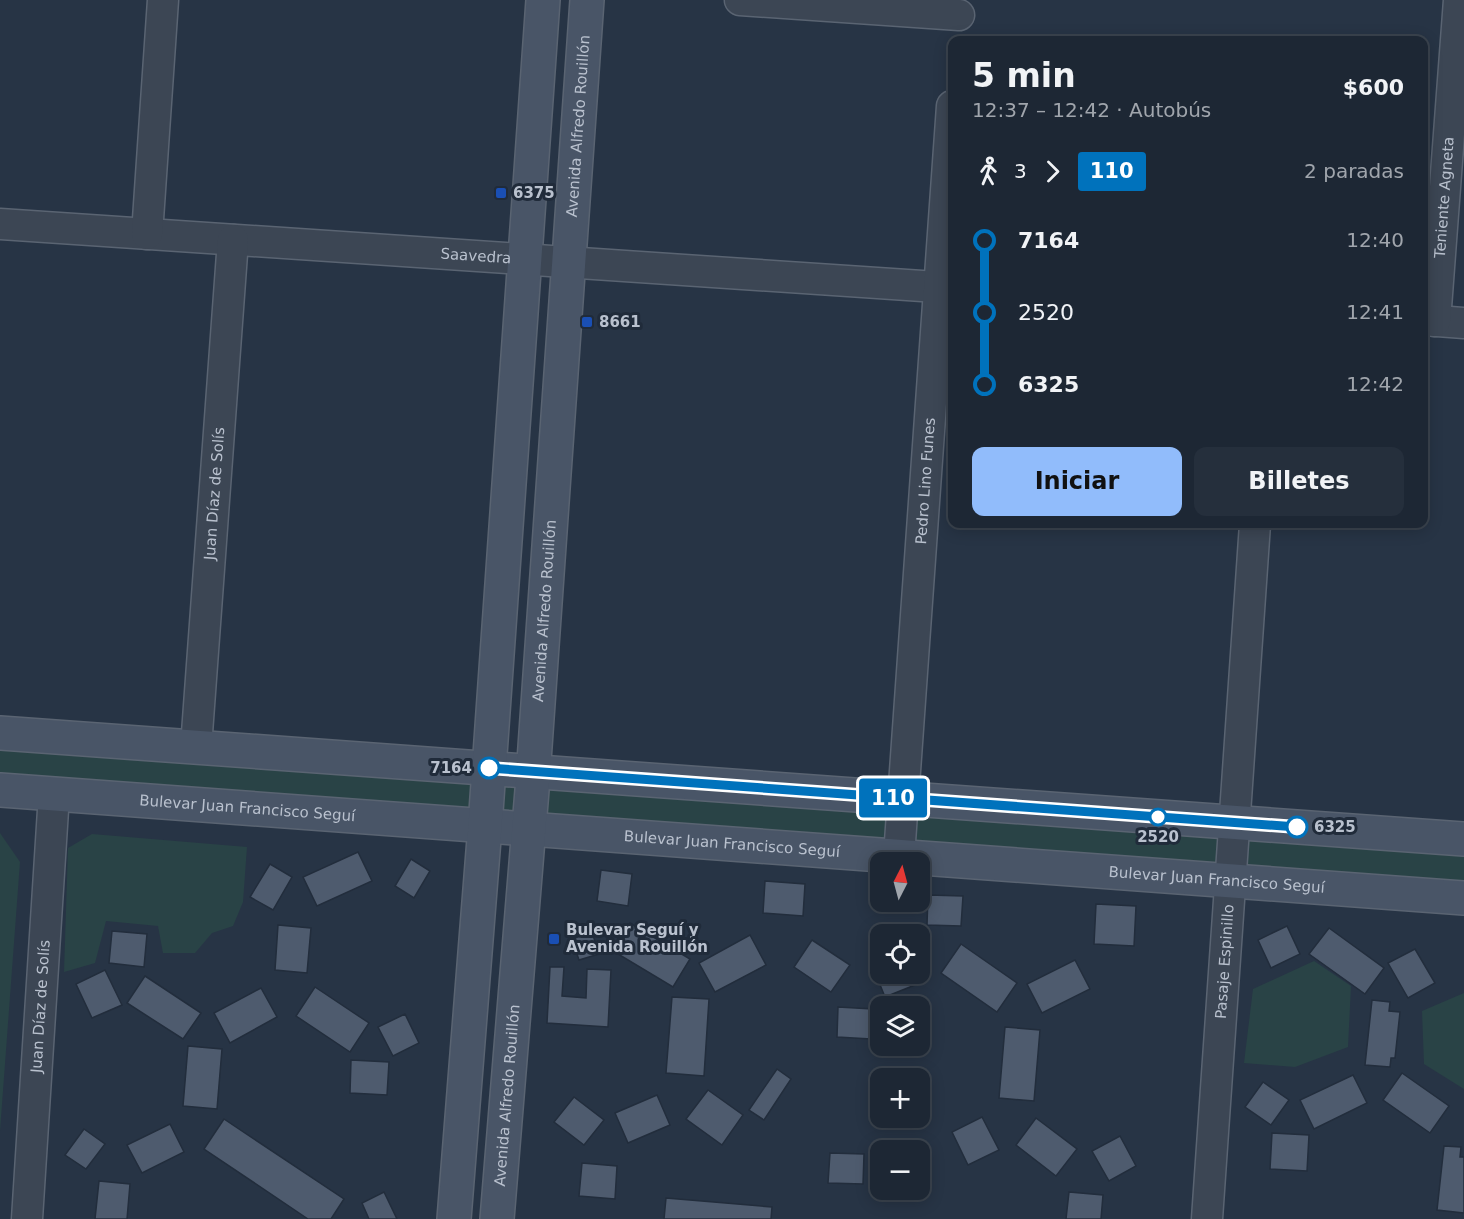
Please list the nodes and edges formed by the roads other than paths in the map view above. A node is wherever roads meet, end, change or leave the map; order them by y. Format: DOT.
graph roads {
  1 [pos="164,0"];
  2 [pos="543,0"];
  3 [pos="587,0"];
  4 [pos="740,0"];
  5 [pos="1459,0"];
  6 [pos="959,19"];
  7 [pos="1460,53"];
  8 [pos="0,224"];
  9 [pos="948,227"];
  10 [pos="147,234"];
  11 [pos="233,240"];
  12 [pos="524,260"];
  13 [pos="569,263"];
  14 [pos="946,288"];
  15 [pos="1441,321"];
  16 [pos="1255,528"];
  17 [pos="0,733"];
  18 [pos="196,747"];
  19 [pos="489,768"];
  20 [pos="533,771"];
  21 [pos="0,790"];
  22 [pos="54,794"];
  23 [pos="903,799"];
  24 [pos="1234,823"];
  25 [pos="485,826"];
  26 [pos="529,829"];
  27 [pos="1464,839"];
  28 [pos="899,852"];
  29 [pos="870,854"];
  30 [pos="930,858"];
  31 [pos="1231,880"];
  32 [pos="1464,898"];
  33 [pos="27,1219"];
  34 [pos="454,1219"];
  35 [pos="497,1219"];
  36 [pos="1208,1219"];
  1 -- 10 [label="street"];
  2 -- 12 [label="main road"];
  3 -- 13 [label="main road, Avenida Alfredo Rouillón"];
  4 -- 6 [label="street"];
  5 -- 7 [label="street, Teniente Agneta"];
  7 -- 15 [label="street, Teniente Agneta"];
  8 -- 10 [label="street, Saavedra"];
  9 -- 14 [label="street, Pedro Lino Funes"];
  10 -- 11 [label="street, Saavedra"];
  11 -- 12 [label="street, Saavedra"];
  11 -- 18 [label="street, Juan Díaz de Solís"];
  12 -- 13 [label="street, Saavedra"];
  12 -- 19 [label="main road"];
  13 -- 14 [label="street, Saavedra"];
  13 -- 20 [label="main road, Avenida Alfredo Rouillón"];
  14 -- 23 [label="street, Pedro Lino Funes"];
  16 -- 24 [label="street, Pasaje Espinillo"];
  17 -- 18 [label="main road"];
  18 -- 19 [label="main road"];
  19 -- 20 [label="main road"];
  19 -- 25 [label="main road"];
  20 -- 23 [label="main road"];
  20 -- 26 [label="main road, Avenida Alfredo Rouillón"];
  21 -- 22 [label="main road, Bulevar Juan Francisco Seguí"];
  22 -- 25 [label="main road, Bulevar Juan Francisco Seguí"];
  22 -- 33 [label="street, Juan Díaz de Solís"];
  23 -- 24 [label="main road"];
  23 -- 28 [label="street, Pedro Lino Funes"];
  24 -- 27 [label="main road"];
  24 -- 31 [label="street, Pasaje Espinillo"];
  25 -- 26 [label="main road, Bulevar Juan Francisco Seguí"];
  25 -- 34 [label="main road"];
  26 -- 29 [label="main road, Bulevar Juan Francisco Seguí"];
  26 -- 35 [label="main road, Avenida Alfredo Rouillón"];
  30 -- 31 [label="main road, Bulevar Juan Francisco Seguí"];
  31 -- 32 [label="main road, Bulevar Juan Francisco Seguí"];
  31 -- 36 [label="street, Pasaje Espinillo"];
}
